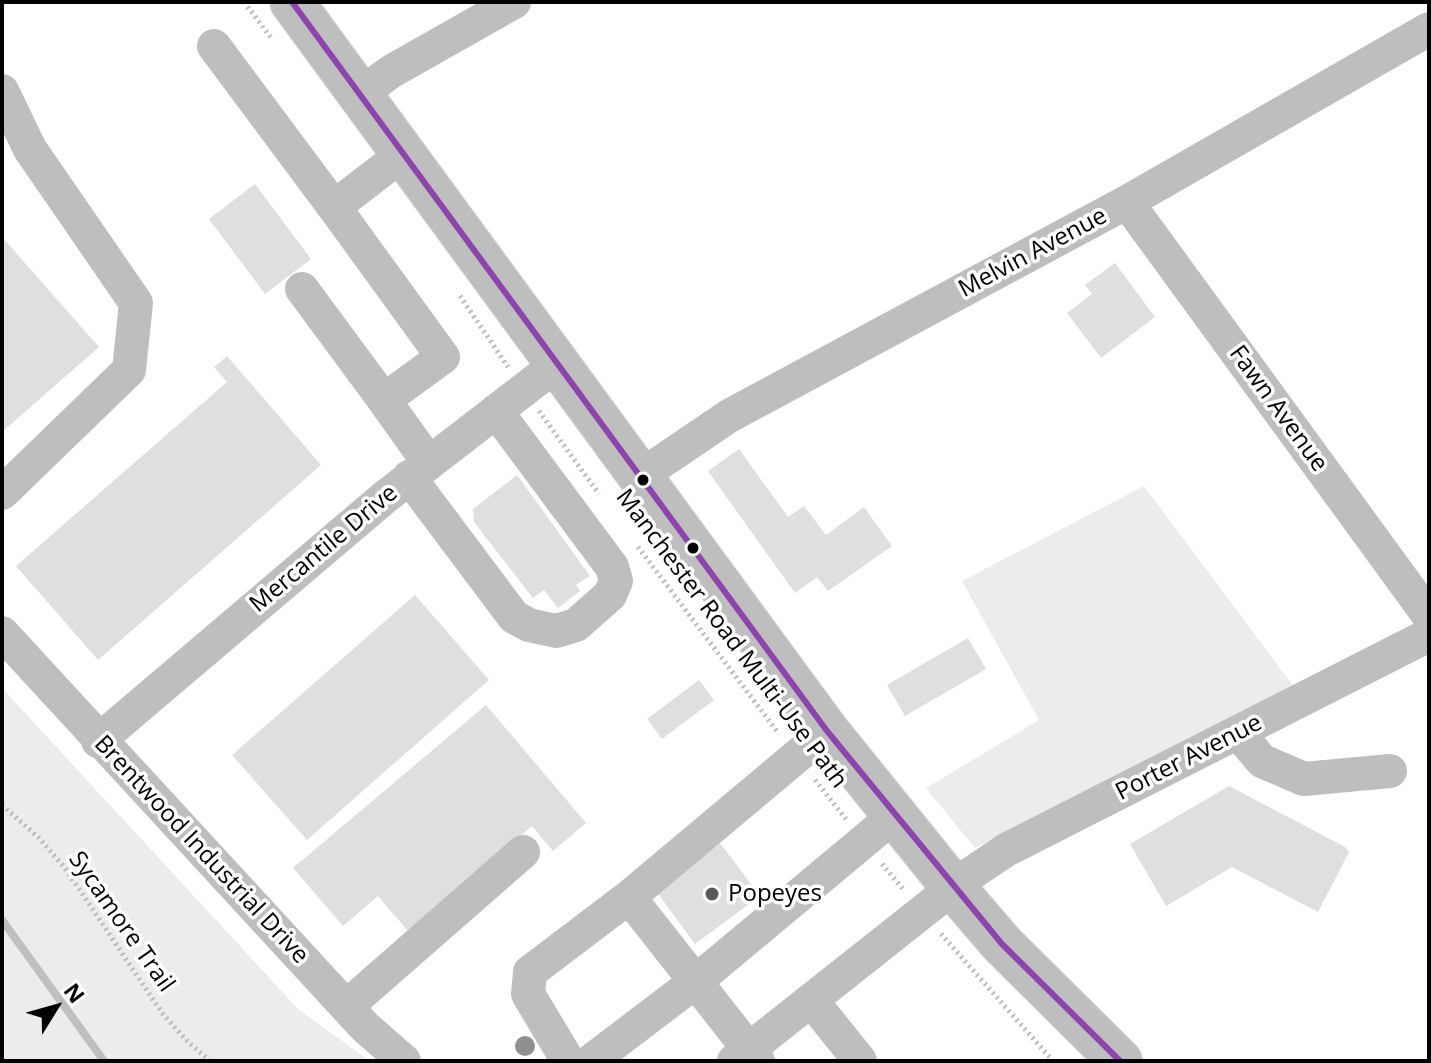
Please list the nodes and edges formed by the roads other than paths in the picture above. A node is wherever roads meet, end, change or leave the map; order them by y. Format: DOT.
graph roads {
  1 [pos="292,2"];
  2 [pos="514,2"];
  3 [pos="1429,29"];
  4 [pos="214,46"];
  5 [pos="2,91"];
  6 [pos="360,94"];
  7 [pos="403,154"];
  8 [pos="1127,202"];
  9 [pos="334,207"];
  10 [pos="302,289"];
  11 [pos="556,365"];
  12 [pos="384,400"];
  13 [pos="496,411"];
  14 [pos="419,470"];
  15 [pos="621,489"];
  16 [pos="2,493"];
  17 [pos="1429,616"];
  18 [pos="2,633"];
  19 [pos="1429,635"];
  20 [pos="1239,734"];
  21 [pos="98,741"];
  22 [pos="812,744"];
  23 [pos="1390,771"];
  24 [pos="879,828"];
  25 [pos="523,852"];
  26 [pos="953,887"];
  27 [pos="629,897"];
  28 [pos="695,982"];
  29 [pos="811,1000"];
  30 [pos="347,1006"];
  31 [pos="747,1057"];
  32 [pos="404,1061"];
  33 [pos="568,1061"];
  34 [pos="591,1061"];
  35 [pos="860,1061"];
  36 [pos="1120,1061"];
  1 -- 6 [label="main road"];
  2 -- 6 [label="street"];
  3 -- 8 [label="street, Melvin Avenue"];
  4 -- 9 [label="street"];
  5 -- 16 [label="street"];
  6 -- 7 [label="main road"];
  7 -- 9 [label="street"];
  7 -- 11 [label="main road"];
  8 -- 15 [label="street, Melvin Avenue"];
  8 -- 17 [label="street, Fawn Avenue"];
  9 -- 12 [label="street"];
  10 -- 12 [label="street"];
  11 -- 13 [label="street, Mercantile Drive"];
  11 -- 15 [label="main road"];
  12 -- 14 [label="street"];
  13 -- 14 [label="street, Mercantile Drive"];
  13 -- 14 [label="street"];
  14 -- 21 [label="street, Mercantile Drive"];
  15 -- 22 [label="main road"];
  18 -- 21 [label="street, Brentwood Industrial Drive"];
  19 -- 20 [label="street, Porter Avenue"];
  20 -- 23 [label="street"];
  20 -- 26 [label="street, Porter Avenue"];
  21 -- 30 [label="street, Brentwood Industrial Drive"];
  22 -- 24 [label="main road"];
  22 -- 27 [label="street"];
  24 -- 26 [label="main road"];
  24 -- 28 [label="street"];
  25 -- 30 [label="street"];
  26 -- 29 [label="street, Porter Avenue"];
  26 -- 36 [label="main road"];
  27 -- 28 [label="street"];
  27 -- 33 [label="street"];
  28 -- 31 [label="street"];
  28 -- 34 [label="street"];
  29 -- 31 [label="street, Porter Avenue"];
  29 -- 35 [label="street"];
  30 -- 32 [label="street, Brentwood Industrial Drive"];
}
